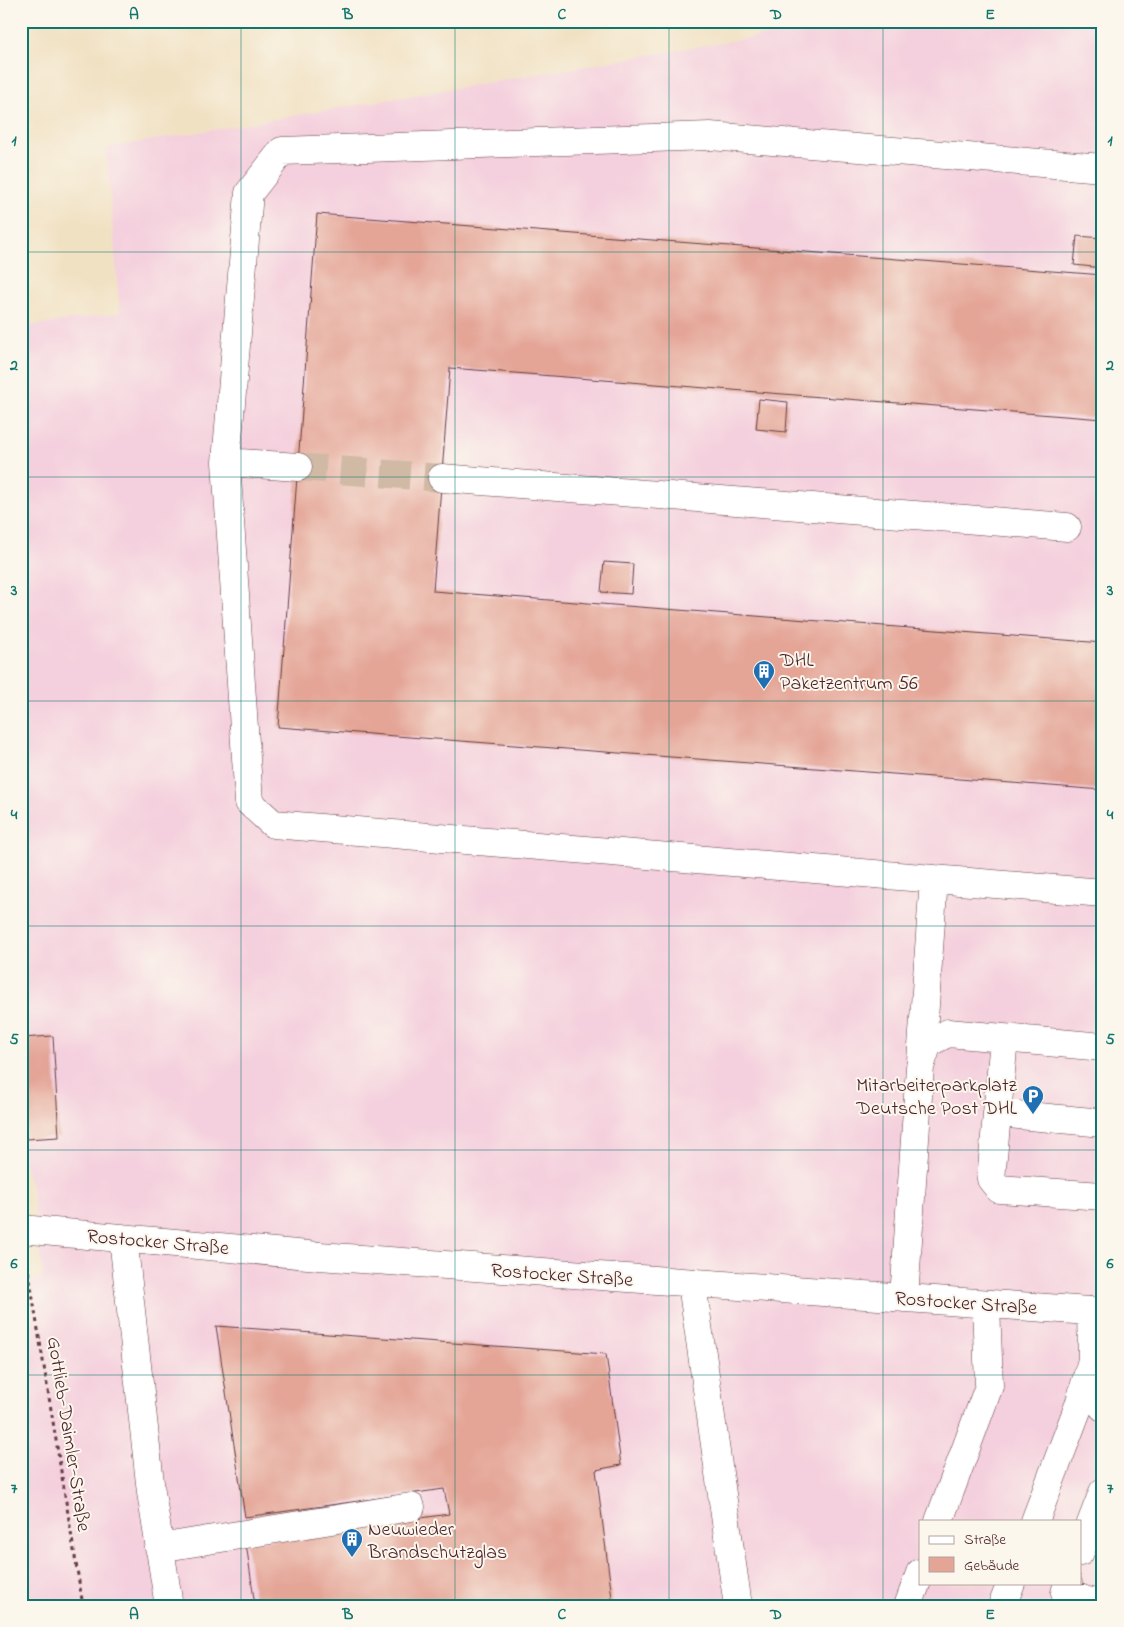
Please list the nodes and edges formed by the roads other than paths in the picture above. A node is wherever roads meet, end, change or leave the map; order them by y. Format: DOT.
graph roads {
  1 [pos="1103,168"];
  2 [pos="226,462"];
  3 [pos="298,467"];
  4 [pos="442,478"];
  5 [pos="1067,527"];
  6 [pos="934,879"];
  7 [pos="1103,893"];
  8 [pos="1004,1039"];
  9 [pos="1103,1047"];
  10 [pos="920,1067"];
  11 [pos="998,1113"];
  12 [pos="1103,1123"];
  13 [pos="1103,1196"];
  14 [pos="21,1229"];
  15 [pos="123,1238"];
  16 [pos="692,1284"];
  17 [pos="904,1298"];
  18 [pos="986,1304"];
  19 [pos="1097,1311"];
  20 [pos="1088,1374"];
  21 [pos="1103,1407"];
  22 [pos="1103,1492"];
  23 [pos="411,1507"];
  24 [pos="939,1520"];
  25 [pos="1035,1520"];
  26 [pos="1082,1547"];
  27 [pos="159,1548"];
  28 [pos="919,1576"];
  29 [pos="1011,1584"];
  30 [pos="1068,1584"];
  31 [pos="169,1606"];
  32 [pos="738,1606"];
  33 [pos="908,1606"];
  34 [pos="1002,1606"];
  35 [pos="1092,1606"];
  1 -- 2 [label="street"];
  2 -- 3 [label="street"];
  2 -- 6 [label="street"];
  4 -- 5 [label="street"];
  6 -- 7 [label="street"];
  6 -- 10 [label="street"];
  8 -- 9 [label="street"];
  8 -- 10 [label="street"];
  8 -- 11 [label="street"];
  10 -- 17 [label="street"];
  11 -- 12 [label="street"];
  11 -- 13 [label="street"];
  14 -- 15 [label="street, Rostocker Straße"];
  15 -- 16 [label="street, Rostocker Straße"];
  15 -- 27 [label="street"];
  16 -- 17 [label="street, Rostocker Straße"];
  16 -- 32 [label="street"];
  17 -- 18 [label="street, Rostocker Straße"];
  18 -- 19 [label="street, Rostocker Straße"];
  18 -- 24 [label="street"];
  19 -- 20 [label="street"];
  20 -- 21 [label="street"];
  20 -- 25 [label="street"];
  22 -- 26 [label="street"];
  23 -- 27 [label="street"];
  27 -- 31 [label="street"];
  28 -- 33 [label="street"];
  29 -- 34 [label="street"];
  30 -- 35 [label="street"];
}
